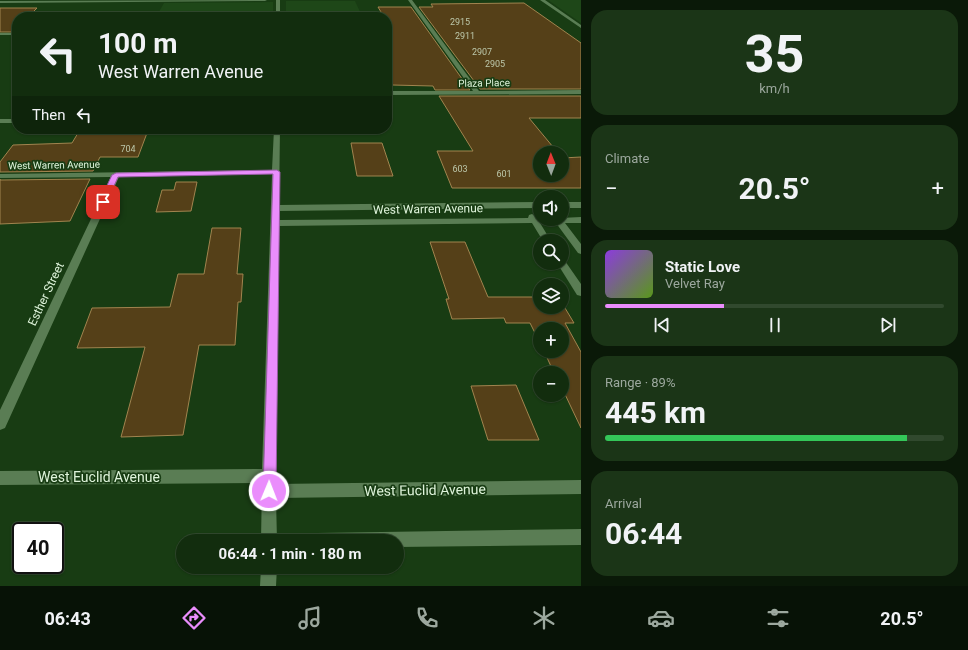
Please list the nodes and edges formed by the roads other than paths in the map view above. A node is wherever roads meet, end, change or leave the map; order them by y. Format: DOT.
graph roads {
  1 [pos="266,0"];
  2 [pos="278,0"];
  3 [pos="410,0"];
  4 [pos="542,0"];
  5 [pos="0,2"];
  6 [pos="278,12"];
  7 [pos="581,27"];
  8 [pos="0,34"];
  9 [pos="12,34"];
  10 [pos="477,92"];
  11 [pos="581,92"];
  12 [pos="392,93"];
  13 [pos="0,121"];
  14 [pos="12,121"];
  15 [pos="277,134"];
  16 [pos="277,172"];
  17 [pos="116,175"];
  18 [pos="0,176"];
  19 [pos="524,205"];
  20 [pos="533,205"];
  21 [pos="569,205"];
  22 [pos="581,205"];
  23 [pos="276,208"];
  24 [pos="533,218"];
  25 [pos="533,220"];
  26 [pos="569,220"];
  27 [pos="581,220"];
  28 [pos="276,223"];
  29 [pos="562,226"];
  30 [pos="581,251"];
  31 [pos="567,270"];
  32 [pos="581,292"];
  33 [pos="0,424"];
  34 [pos="269,476"];
  35 [pos="0,478"];
  36 [pos="581,487"];
  37 [pos="269,491"];
  38 [pos="269,534"];
  39 [pos="581,536"];
  40 [pos="404,539"];
  41 [pos="269,574"];
  42 [pos="268,586"];
  1 -- 5 [label="street"];
  2 -- 6 [label="street"];
  3 -- 10 [label="street"];
  4 -- 7 [label="street"];
  8 -- 9 [label="street"];
  10 -- 11 [label="street, Plaza Place"];
  10 -- 12 [label="street, Plaza Place"];
  13 -- 14 [label="street"];
  15 -- 16 [label="street"];
  16 -- 17 [label="street, West Warren Avenue"];
  16 -- 23 [label="street"];
  17 -- 18 [label="street, West Warren Avenue"];
  17 -- 33 [label="street, Esther Street"];
  19 -- 20 [label="street, West Warren Avenue"];
  19 -- 23 [label="street, West Warren Avenue"];
  19 -- 24 [label="street"];
  21 -- 22 [label="street"];
  23 -- 28 [label="street"];
  25 -- 28 [label="street, West Warren Avenue"];
  26 -- 27 [label="street, West Warren Avenue"];
  28 -- 34 [label="street"];
  29 -- 30 [label="street"];
  31 -- 32 [label="street"];
  34 -- 35 [label="street, West Euclid Avenue"];
  34 -- 37 [label="street"];
  36 -- 37 [label="street, West Euclid Avenue"];
  37 -- 38 [label="street"];
  39 -- 40 [label="street"];
  41 -- 42 [label="street"];
}
